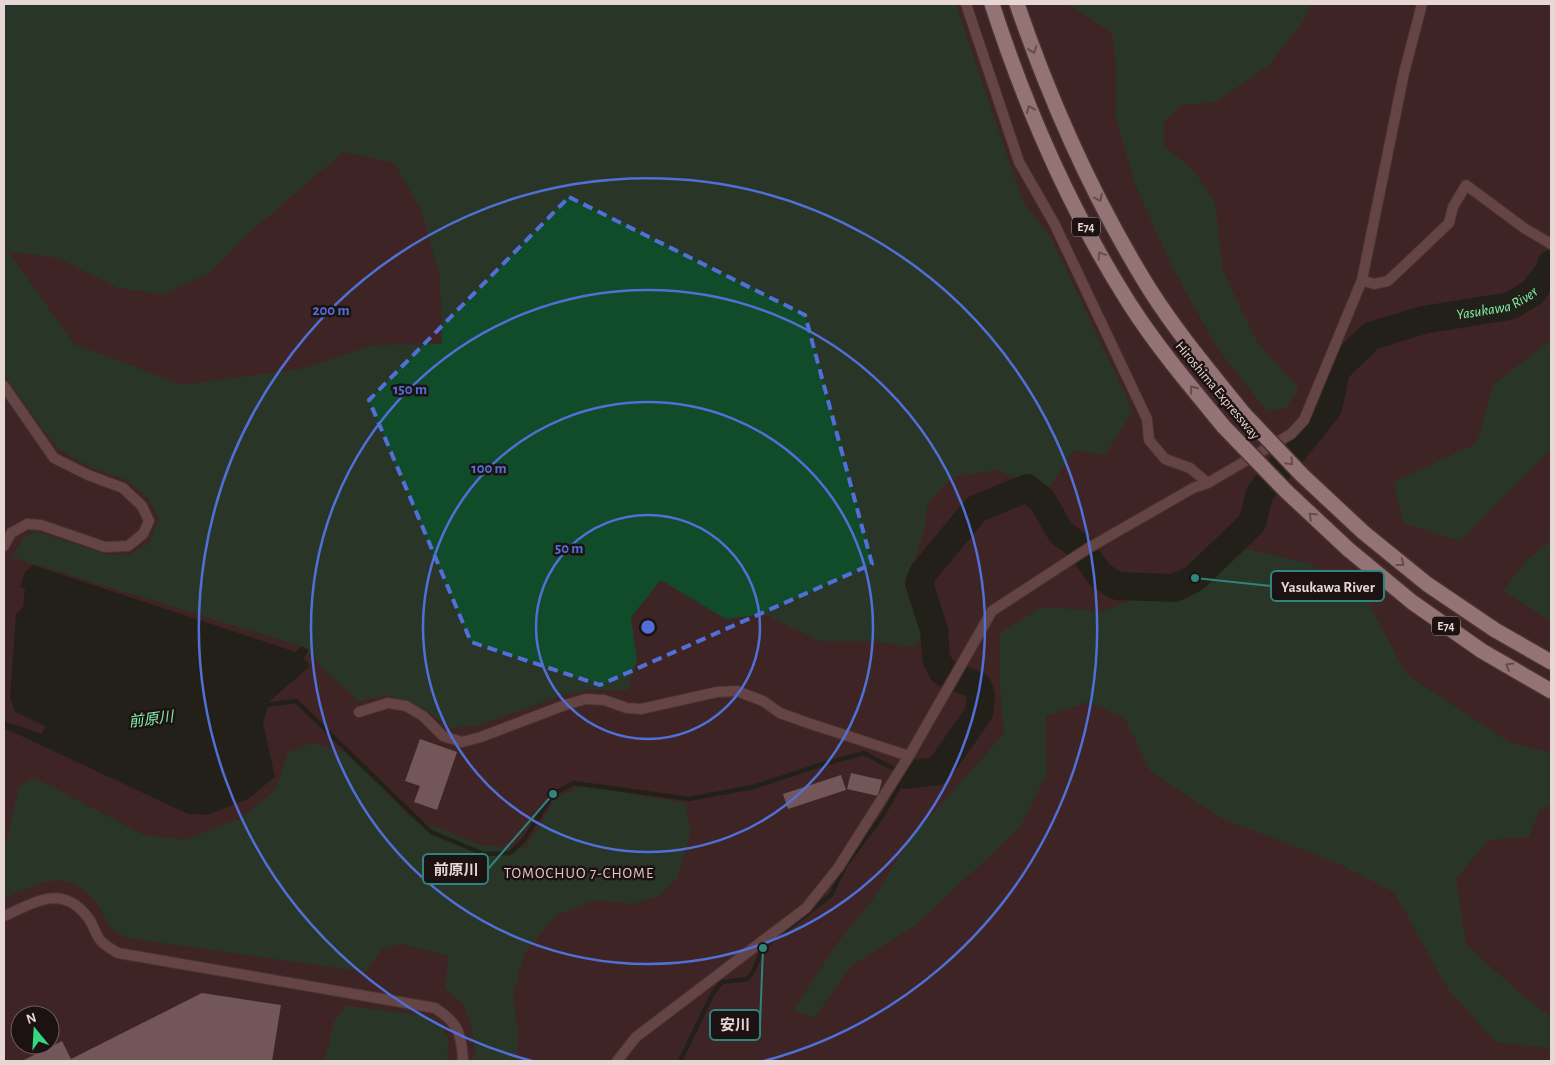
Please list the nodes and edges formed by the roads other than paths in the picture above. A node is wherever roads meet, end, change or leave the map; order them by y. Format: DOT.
graph roads {
  1 [pos="966,4"];
  2 [pos="992,4"];
  3 [pos="1018,4"];
  4 [pos="1422,4"];
  5 [pos="1551,244"];
  6 [pos="1362,280"];
  7 [pos="4,386"];
  8 [pos="1208,483"];
  9 [pos="4,546"];
  10 [pos="1551,662"];
  11 [pos="1551,691"];
  12 [pos="359,712"];
  13 [pos="909,756"];
  14 [pos="4,916"];
  15 [pos="620,1060"];
  16 [pos="462,1061"];
  1 -- 8 [label="street"];
  11 -- 2 [label="highway, Hiroshima Expressway / E74, one-way, bridge"];
  3 -- 10 [label="highway, Hiroshima Expressway / E74, one-way, bridge"];
  4 -- 6 [label="street"];
  5 -- 6 [label="street"];
  6 -- 8 [label="street"];
  7 -- 9 [label="street"];
  8 -- 13 [label="street"];
  12 -- 13 [label="street"];
  13 -- 15 [label="street"];
  14 -- 16 [label="street"];
}
